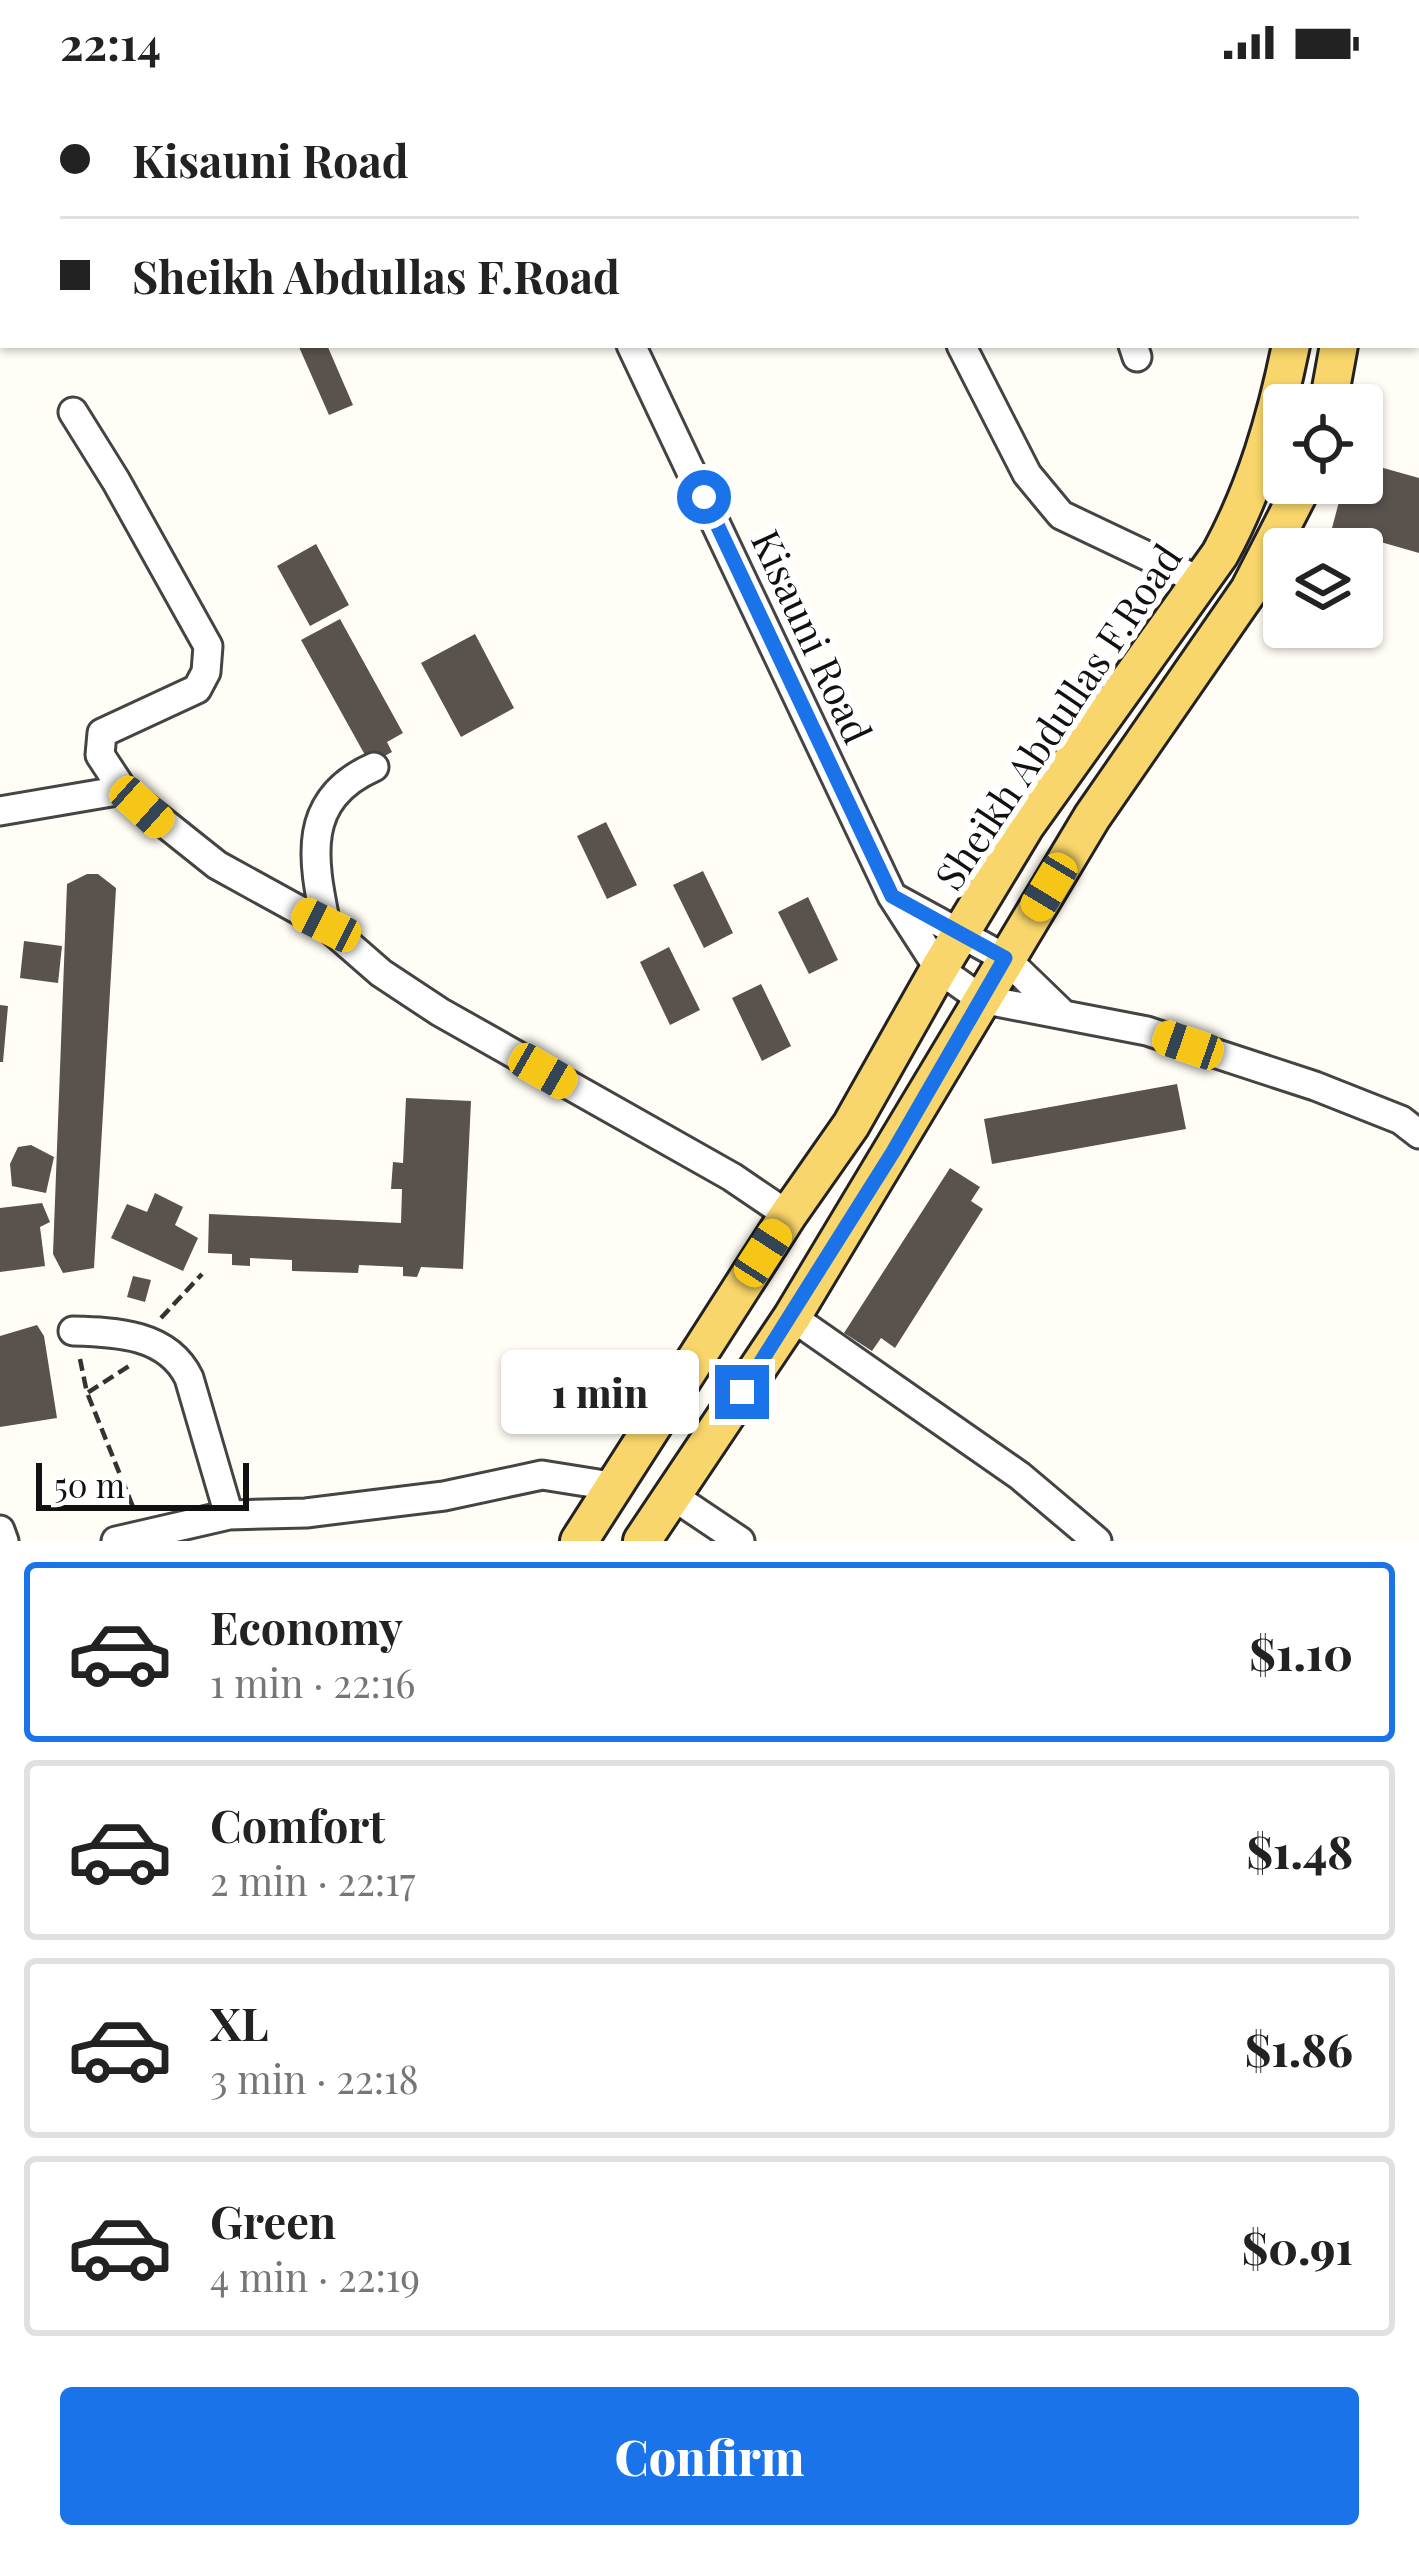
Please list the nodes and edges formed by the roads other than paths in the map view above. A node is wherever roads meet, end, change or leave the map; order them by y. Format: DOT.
graph roads {
  1 [pos="632,348"];
  2 [pos="964,348"];
  3 [pos="1290,348"];
  4 [pos="1338,348"];
  5 [pos="1332,384"];
  6 [pos="73,412"];
  7 [pos="1293,504"];
  8 [pos="1202,582"];
  9 [pos="374,767"];
  10 [pos="123,790"];
  11 [pos="0,811"];
  12 [pos="892,896"];
  13 [pos="326,925"];
  14 [pos="961,933"];
  15 [pos="1005,958"];
  16 [pos="939,969"];
  17 [pos="982,999"];
  18 [pos="1064,1015"];
  19 [pos="1419,1134"];
  20 [pos="788,1215"];
  21 [pos="791,1317"];
  22 [pos="74,1330"];
  23 [pos="611,1486"];
  24 [pos="670,1495"];
  25 [pos="229,1515"];
  26 [pos="0,1530"];
  27 [pos="130,1538"];
  28 [pos="4,1541"];
  29 [pos="579,1541"];
  30 [pos="642,1541"];
  31 [pos="740,1541"];
  32 [pos="1097,1541"];
  1 -- 12 [label="street, Kisauni Road"];
  2 -- 8 [label="street"];
  3 -- 8 [label="main road, Sheikh Abdullas F.Road"];
  4 -- 5 [label="main road"];
  6 -- 10 [label="street"];
  7 -- 15 [label="main road"];
  8 -- 14 [label="main road, Sheikh Abdullas F.Road"];
  9 -- 13 [label="street"];
  10 -- 11 [label="street"];
  10 -- 13 [label="street"];
  12 -- 14 [label="street"];
  12 -- 16 [label="street, Kisauni Road"];
  13 -- 20 [label="street"];
  14 -- 15 [label="street"];
  14 -- 16 [label="main road, Sheikh Abdullas F.Road"];
  15 -- 17 [label="main road"];
  15 -- 18 [label="street"];
  16 -- 17 [label="street"];
  16 -- 20 [label="main road, Sheikh Abdullas F.Road"];
  17 -- 18 [label="street"];
  17 -- 21 [label="main road"];
  18 -- 19 [label="street"];
  20 -- 23 [label="main road, Sheikh Abdullas F.Road"];
  21 -- 24 [label="main road"];
  21 -- 32 [label="street"];
  22 -- 25 [label="street"];
  23 -- 25 [label="street"];
  23 -- 29 [label="main road, Sheikh Abdullas F.Road"];
  24 -- 30 [label="main road"];
  24 -- 31 [label="street"];
  25 -- 27 [label="street"];
  26 -- 28 [label="street"];
}
